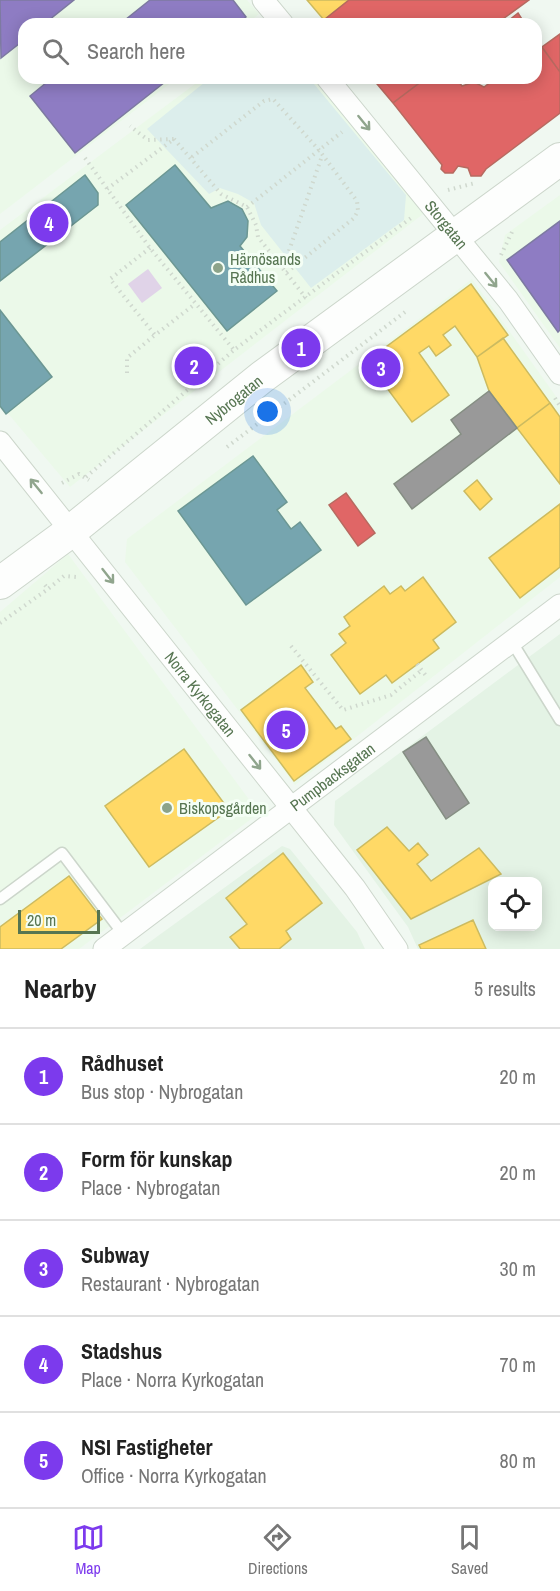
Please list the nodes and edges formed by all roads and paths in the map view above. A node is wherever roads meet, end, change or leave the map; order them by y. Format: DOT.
graph roads {
  1 [pos="263,0"];
  2 [pos="278,18"];
  3 [pos="332,84"];
  4 [pos="130,126"];
  5 [pos="338,136"];
  6 [pos="174,139"];
  7 [pos="319,150"];
  8 [pos="322,155"];
  9 [pos="192,157"];
  10 [pos="85,158"];
  11 [pos="560,159"];
  12 [pos="485,182"];
  13 [pos="107,189"];
  14 [pos="430,204"];
  15 [pos="247,207"];
  16 [pos="518,228"];
  17 [pos="454,234"];
  18 [pos="510,234"];
  19 [pos="150,248"];
  20 [pos="501,255"];
  21 [pos="474,259"];
  22 [pos="284,270"];
  23 [pos="306,298"];
  24 [pos="195,303"];
  25 [pos="411,308"];
  26 [pos="155,335"];
  27 [pos="234,351"];
  28 [pos="127,373"];
  29 [pos="560,374"];
  30 [pos="0,442"];
  31 [pos="225,448"];
  32 [pos="86,477"];
  33 [pos="71,531"];
  34 [pos="0,584"];
  35 [pos="48,589"];
  36 [pos="560,605"];
  37 [pos="0,623"];
  38 [pos="512,642"];
  39 [pos="291,646"];
  40 [pos="417,664"];
  41 [pos="422,670"];
  42 [pos="431,682"];
  43 [pos="560,720"];
  44 [pos="292,809"];
  45 [pos="0,899"];
  46 [pos="124,935"];
  47 [pos="104,949"];
  48 [pos="397,949"];
  1 -- 2 [label="street"];
  3 -- 14 [label="street, Storgatan, one-way"];
  4 -- 6 [label="path"];
  5 -- 7 [label="path"];
  6 -- 9 [label="path"];
  6 -- 13 [label="path"];
  7 -- 8 [label="path"];
  7 -- 9 [label="path"];
  7 -- 15 [label="path"];
  8 -- 22 [label="path"];
  8 -- 22 [label="path"];
  9 -- 15 [label="path"];
  10 -- 13 [label="path"];
  11 -- 17 [label="main road, Nybrogatan"];
  12 -- 14 [label="path"];
  13 -- 19 [label="path"];
  14 -- 17 [label="street, Storgatan"];
  14 -- 23 [label="path"];
  15 -- 22 [label="path"];
  16 -- 18 [label="path"];
  17 -- 21 [label="street, Storgatan"];
  17 -- 33 [label="main road, Nybrogatan"];
  18 -- 20 [label="path"];
  18 -- 21 [label="path"];
  19 -- 24 [label="path"];
  19 -- 26 [label="path"];
  21 -- 29 [label="street, Storgatan, one-way"];
  22 -- 23 [label="path"];
  23 -- 27 [label="path"];
  24 -- 26 [label="path"];
  24 -- 27 [label="path"];
  25 -- 31 [label="path"];
  26 -- 28 [label="path"];
  27 -- 32 [label="path"];
  33 -- 30 [label="street, Norra Kyrkogatan, one-way"];
  33 -- 34 [label="main road, Nybrogatan"];
  33 -- 44 [label="street, Norra Kyrkogatan, one-way"];
  35 -- 37 [label="path"];
  36 -- 38 [label="street, Pumpbacksgatan"];
  38 -- 43 [label="lane"];
  38 -- 44 [label="street, Pumpbacksgatan"];
  39 -- 41 [label="path"];
  40 -- 41 [label="path"];
  41 -- 42 [label="path"];
  44 -- 46 [label="street, Pumpbacksgatan"];
  44 -- 48 [label="street, Norra Kyrkogatan"];
  45 -- 46 [label="lane"];
  46 -- 47 [label="street, Pumpbacksgatan"];
}
